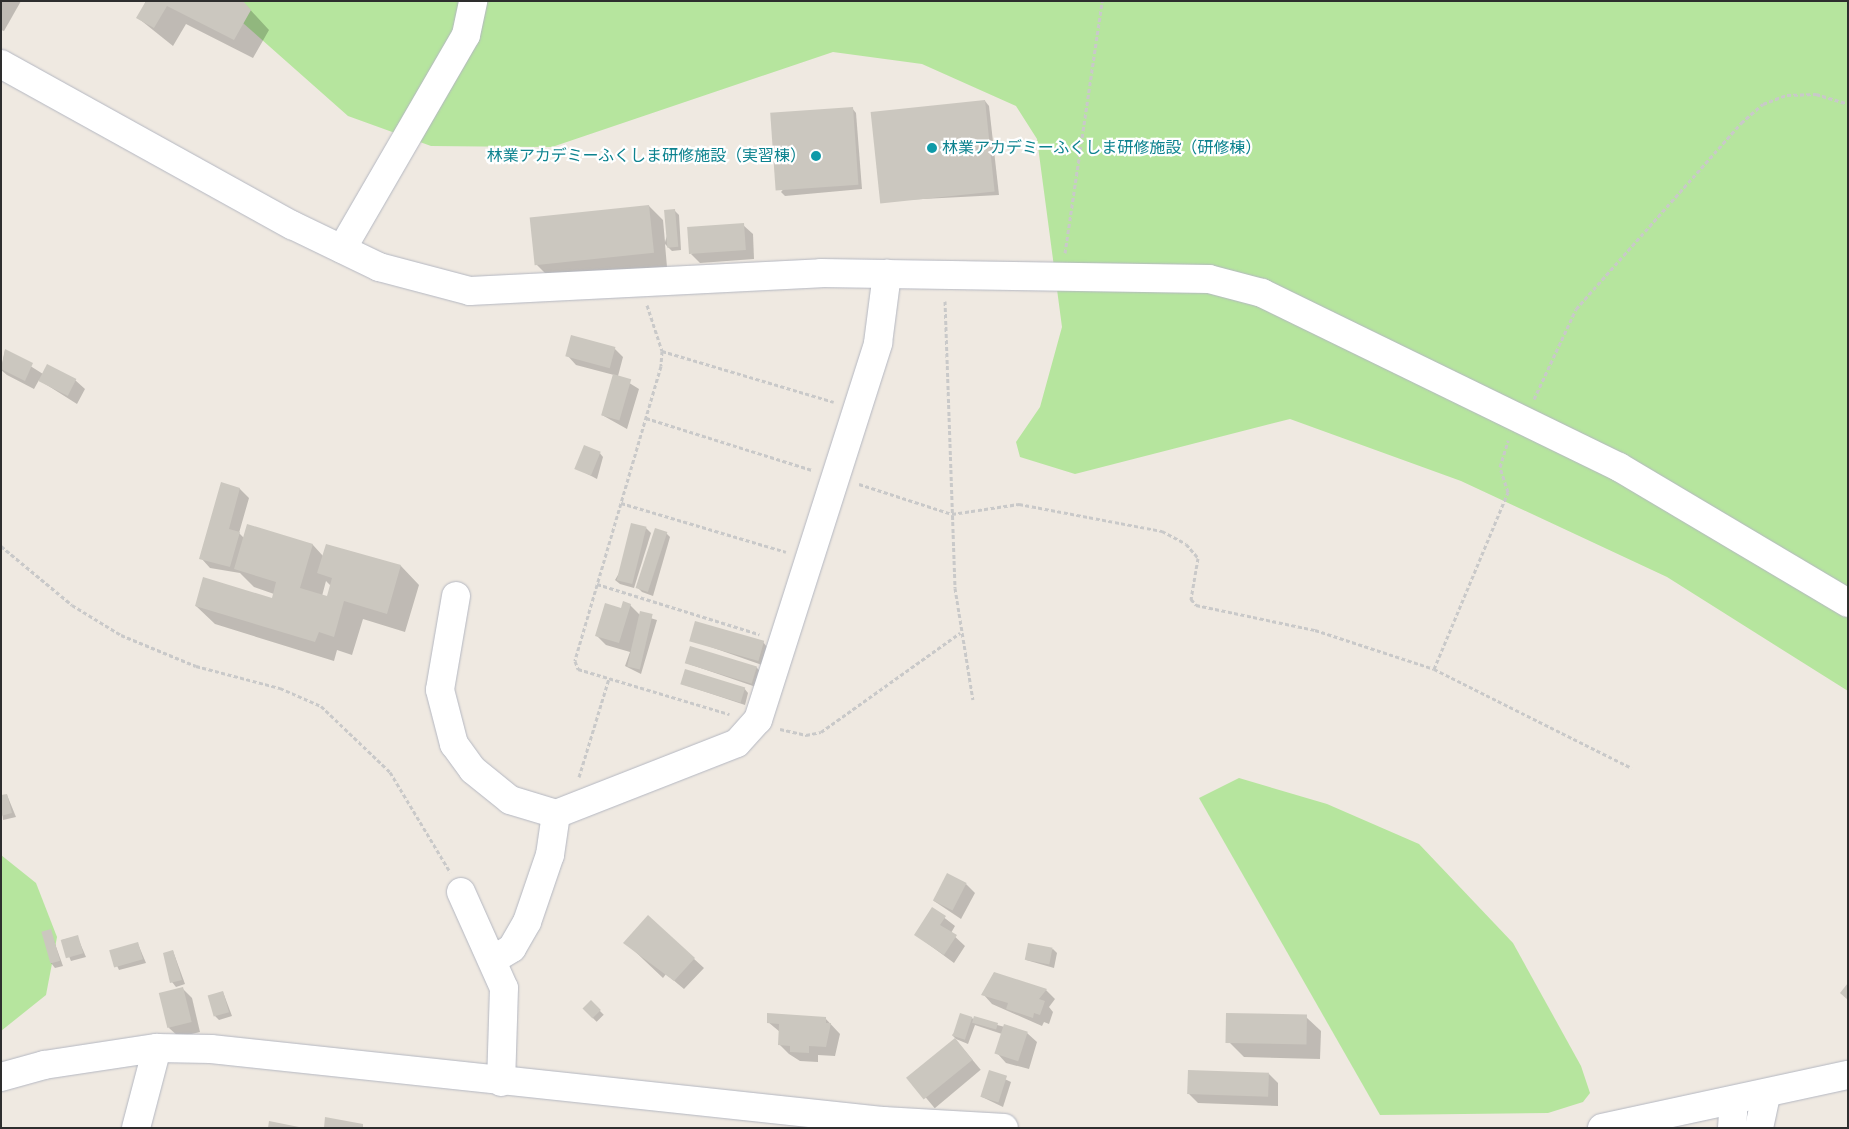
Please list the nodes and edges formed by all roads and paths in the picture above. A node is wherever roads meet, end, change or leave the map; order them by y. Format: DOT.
graph roads {
  1 [pos="474,1"];
  2 [pos="1102,1"];
  3 [pos="1,64"];
  4 [pos="1848,104"];
  5 [pos="342,249"];
  6 [pos="887,274"];
  7 [pos="1063,276"];
  8 [pos="639,284"];
  9 [pos="945,301"];
  10 [pos="662,351"];
  11 [pos="858,409"];
  12 [pos="646,418"];
  13 [pos="1520,418"];
  14 [pos="836,477"];
  15 [pos="621,504"];
  16 [pos="952,514"];
  17 [pos="1,546"];
  18 [pos="811,560"];
  19 [pos="597,584"];
  20 [pos="456,596"];
  21 [pos="1848,603"];
  22 [pos="960,633"];
  23 [pos="785,642"];
  24 [pos="1434,669"];
  25 [pos="609,678"];
  26 [pos="973,700"];
  27 [pos="757,723"];
  28 [pos="1632,768"];
  29 [pos="563,812"];
  30 [pos="461,892"];
  31 [pos="494,959"];
  32 [pos="158,1048"];
  33 [pos="1848,1075"];
  34 [pos="1,1077"];
  35 [pos="501,1082"];
  36 [pos="1766,1094"];
  37 [pos="1733,1115"];
  38 [pos="136,1128"];
  39 [pos="1004,1128"];
  40 [pos="1602,1128"];
  41 [pos="1759,1128"];
  1 -- 5 [label="street"];
  2 -- 7 [label="path"];
  3 -- 5 [label="street"];
  4 -- 13 [label="path"];
  5 -- 8 [label="street"];
  6 -- 7 [label="street"];
  6 -- 8 [label="street"];
  6 -- 11 [label="street"];
  7 -- 13 [label="street"];
  8 -- 10 [label="path"];
  9 -- 16 [label="path"];
  10 -- 11 [label="path"];
  10 -- 12 [label="path"];
  11 -- 14 [label="street"];
  12 -- 14 [label="path"];
  12 -- 15 [label="path"];
  13 -- 21 [label="street"];
  13 -- 24 [label="path"];
  14 -- 16 [label="path"];
  14 -- 18 [label="street"];
  15 -- 18 [label="path"];
  15 -- 19 [label="path"];
  16 -- 22 [label="path"];
  16 -- 24 [label="path"];
  17 -- 30 [label="path"];
  18 -- 23 [label="street"];
  19 -- 23 [label="path"];
  19 -- 25 [label="path"];
  20 -- 29 [label="street"];
  22 -- 26 [label="path"];
  22 -- 27 [label="path"];
  23 -- 27 [label="street"];
  24 -- 28 [label="path"];
  25 -- 27 [label="path"];
  25 -- 29 [label="path"];
  27 -- 29 [label="street"];
  29 -- 31 [label="street"];
  30 -- 31 [label="street"];
  31 -- 35 [label="street"];
  32 -- 34 [label="street"];
  32 -- 35 [label="street"];
  32 -- 38 [label="street"];
  33 -- 36 [label="street"];
  35 -- 39 [label="street"];
  36 -- 37 [label="street"];
  36 -- 41 [label="street"];
  37 -- 40 [label="street"];
}
